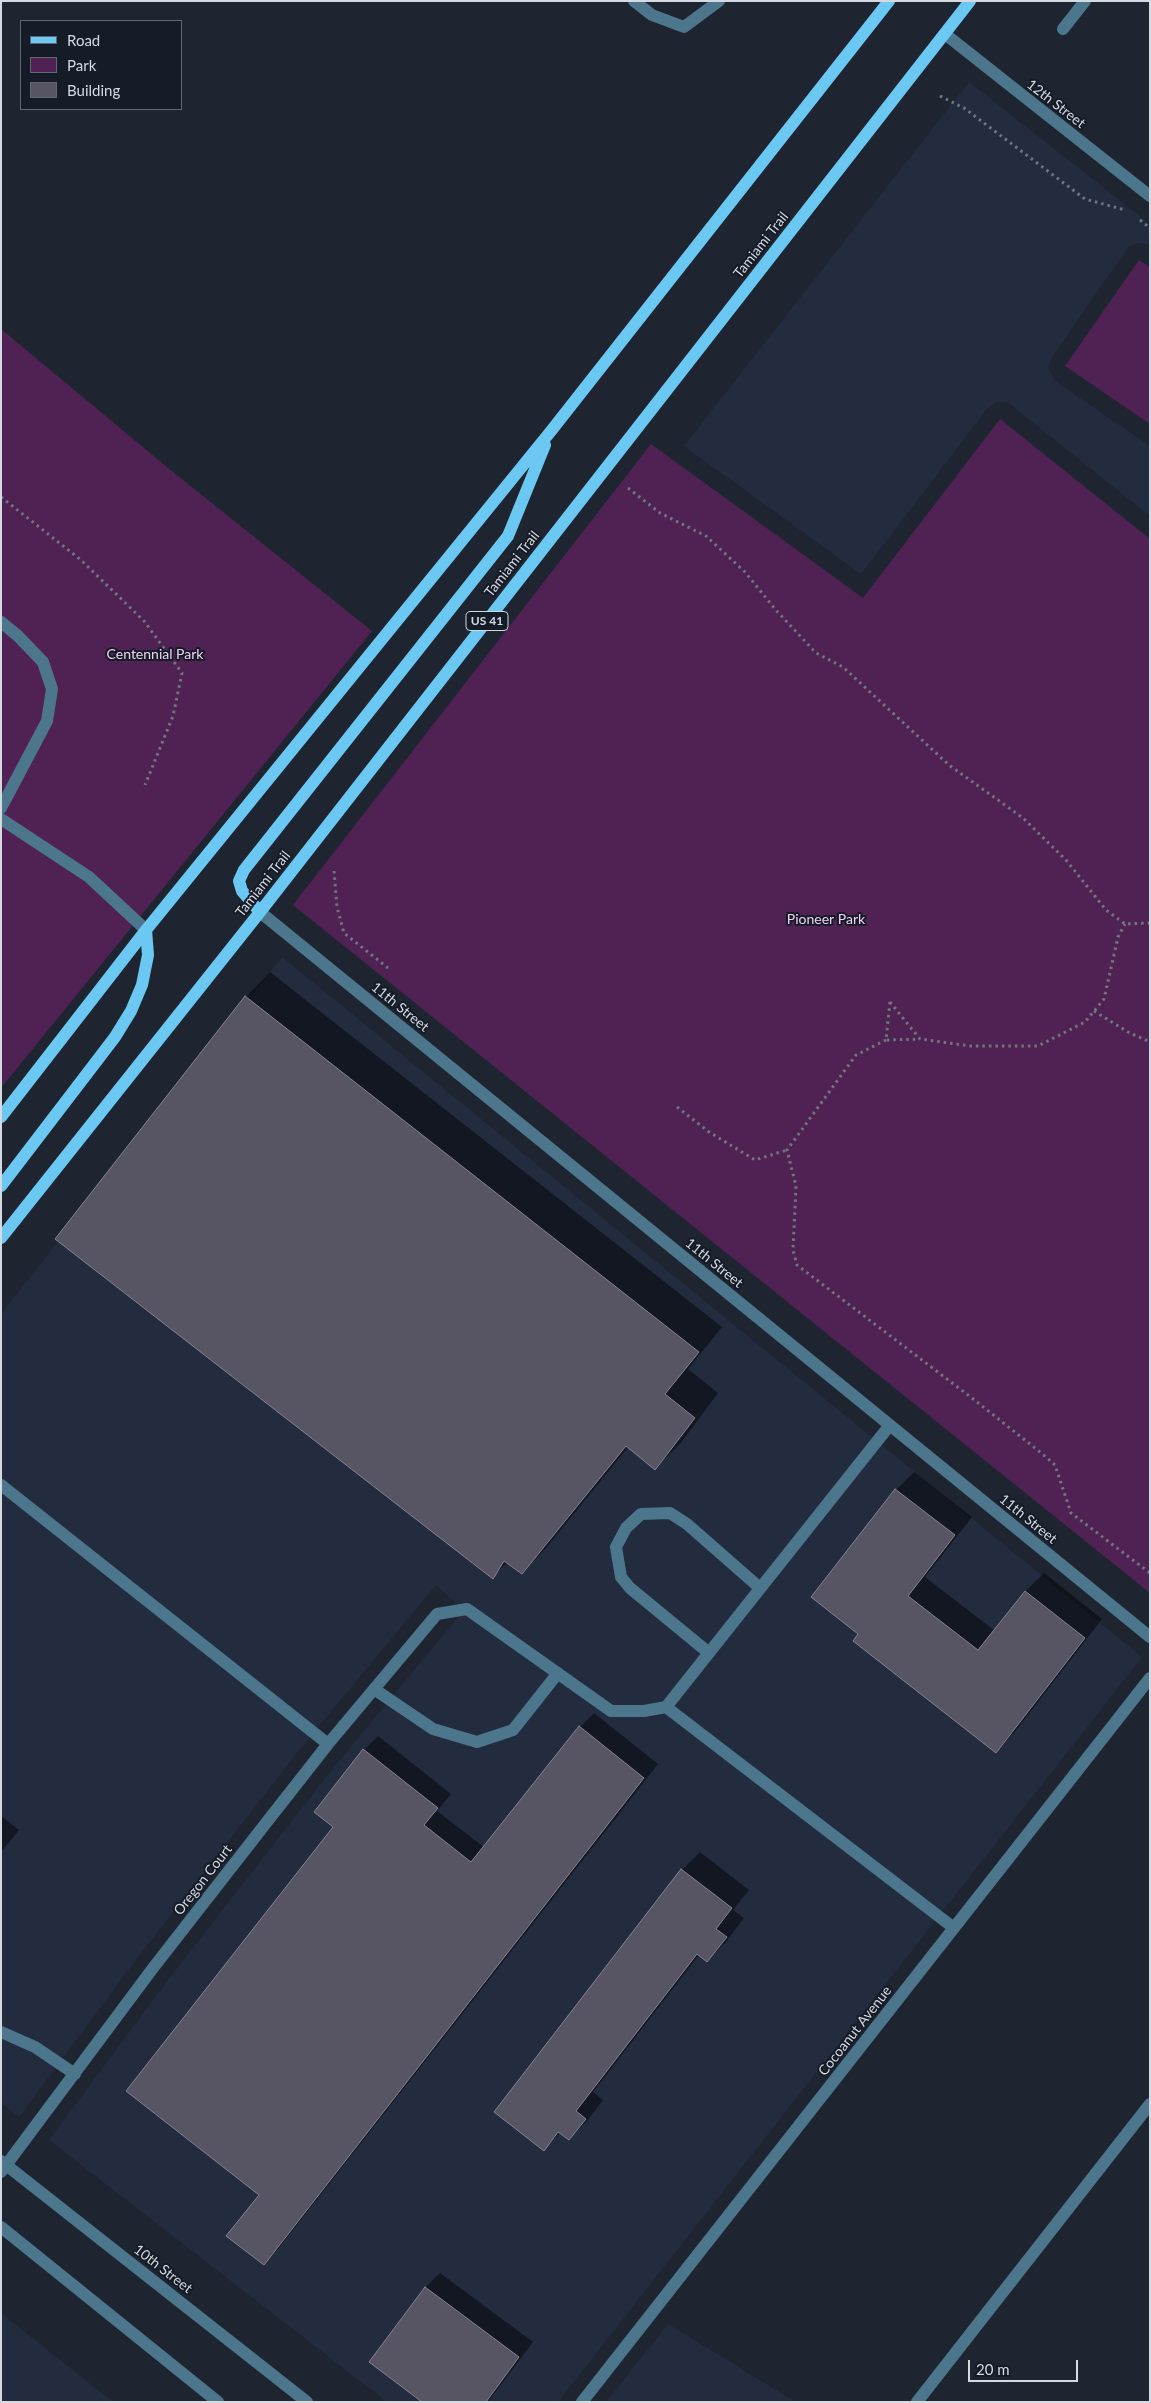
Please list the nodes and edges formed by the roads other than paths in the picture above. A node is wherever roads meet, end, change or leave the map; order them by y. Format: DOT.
graph roads {
  1 [pos="634,1"];
  2 [pos="719,1"];
  3 [pos="889,1"];
  4 [pos="970,1"];
  5 [pos="1085,1"];
  6 [pos="1063,29"];
  7 [pos="945,34"];
  8 [pos="1150,196"];
  9 [pos="551,431"];
  10 [pos="1,622"];
  11 [pos="1,808"];
  12 [pos="1,819"];
  13 [pos="260,912"];
  14 [pos="146,930"];
  15 [pos="1,1117"];
  16 [pos="1,1186"];
  17 [pos="1,1238"];
  18 [pos="890,1425"];
  19 [pos="1,1485"];
  20 [pos="760,1588"];
  21 [pos="1150,1637"];
  22 [pos="709,1653"];
  23 [pos="558,1673"];
  24 [pos="1150,1678"];
  25 [pos="374,1689"];
  26 [pos="666,1707"];
  27 [pos="328,1744"];
  28 [pos="954,1928"];
  29 [pos="1,2032"];
  30 [pos="75,2074"];
  31 [pos="1150,2104"];
  32 [pos="3,2166"];
  33 [pos="1,2227"];
  34 [pos="218,2402"];
  35 [pos="306,2402"];
  36 [pos="582,2402"];
  37 [pos="917,2402"];
  1 -- 2 [label="street"];
  3 -- 9 [label="main road"];
  4 -- 7 [label="main road, Tamiami Trail / US 41"];
  5 -- 6 [label="street"];
  7 -- 8 [label="street, 12th Street"];
  7 -- 13 [label="main road, Tamiami Trail / US 41"];
  9 -- 13 [label="main road"];
  9 -- 14 [label="main road"];
  10 -- 11 [label="street"];
  12 -- 14 [label="street"];
  13 -- 17 [label="main road, Tamiami Trail / US 41"];
  13 -- 18 [label="street, 11th Street"];
  14 -- 15 [label="main road"];
  14 -- 16 [label="main road"];
  18 -- 20 [label="street"];
  18 -- 21 [label="street, 11th Street"];
  19 -- 27 [label="street"];
  20 -- 22 [label="street"];
  20 -- 22 [label="street"];
  22 -- 26 [label="street"];
  23 -- 25 [label="street"];
  23 -- 25 [label="street, Oregon Court"];
  23 -- 26 [label="street"];
  24 -- 28 [label="street, Cocoanut Avenue"];
  25 -- 27 [label="street, Oregon Court"];
  26 -- 28 [label="street"];
  27 -- 30 [label="street, Oregon Court"];
  28 -- 36 [label="street, Cocoanut Avenue"];
  29 -- 30 [label="street"];
  30 -- 32 [label="street, Oregon Court"];
  31 -- 37 [label="street"];
  32 -- 35 [label="street, 10th Street"];
  33 -- 34 [label="street"];
}
